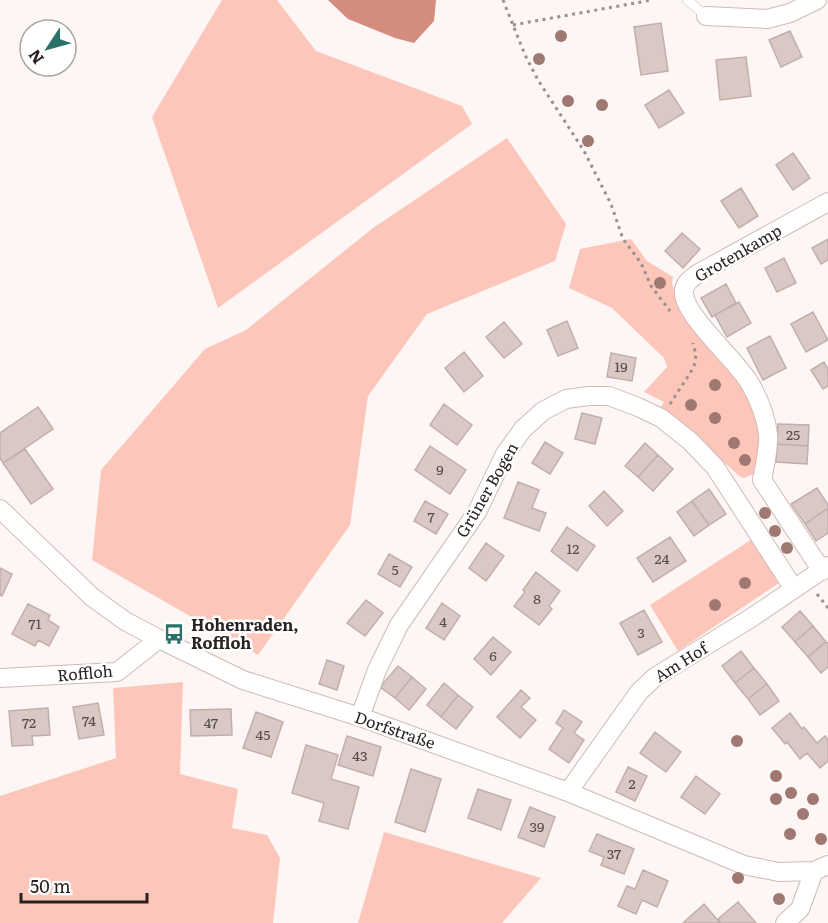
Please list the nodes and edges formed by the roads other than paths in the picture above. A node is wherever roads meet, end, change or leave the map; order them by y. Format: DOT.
graph roads {
  1 [pos="687,0"];
  2 [pos="817,0"];
  3 [pos="706,16"];
  4 [pos="824,207"];
  5 [pos="762,480"];
  6 [pos="735,498"];
  7 [pos="0,510"];
  8 [pos="825,568"];
  9 [pos="794,590"];
  10 [pos="159,639"];
  11 [pos="0,678"];
  12 [pos="360,717"];
  13 [pos="568,792"];
  14 [pos="821,868"];
  15 [pos="788,922"];
  1 -- 3 [label="lane"];
  2 -- 3 [label="street"];
  4 -- 5 [label="street, Grotenkamp"];
  5 -- 6 [label="street"];
  5 -- 8 [label="street"];
  6 -- 9 [label="street, Grüner Bogen"];
  6 -- 12 [label="street, Grüner Bogen"];
  7 -- 10 [label="street, Dorfstraße"];
  8 -- 9 [label="street, Am Hof"];
  9 -- 13 [label="street, Am Hof"];
  10 -- 11 [label="street, Roffloh"];
  10 -- 12 [label="street, Dorfstraße"];
  12 -- 13 [label="street, Dorfstraße"];
  13 -- 14 [label="street, Dorfstraße"];
  14 -- 15 [label="street"];
}
